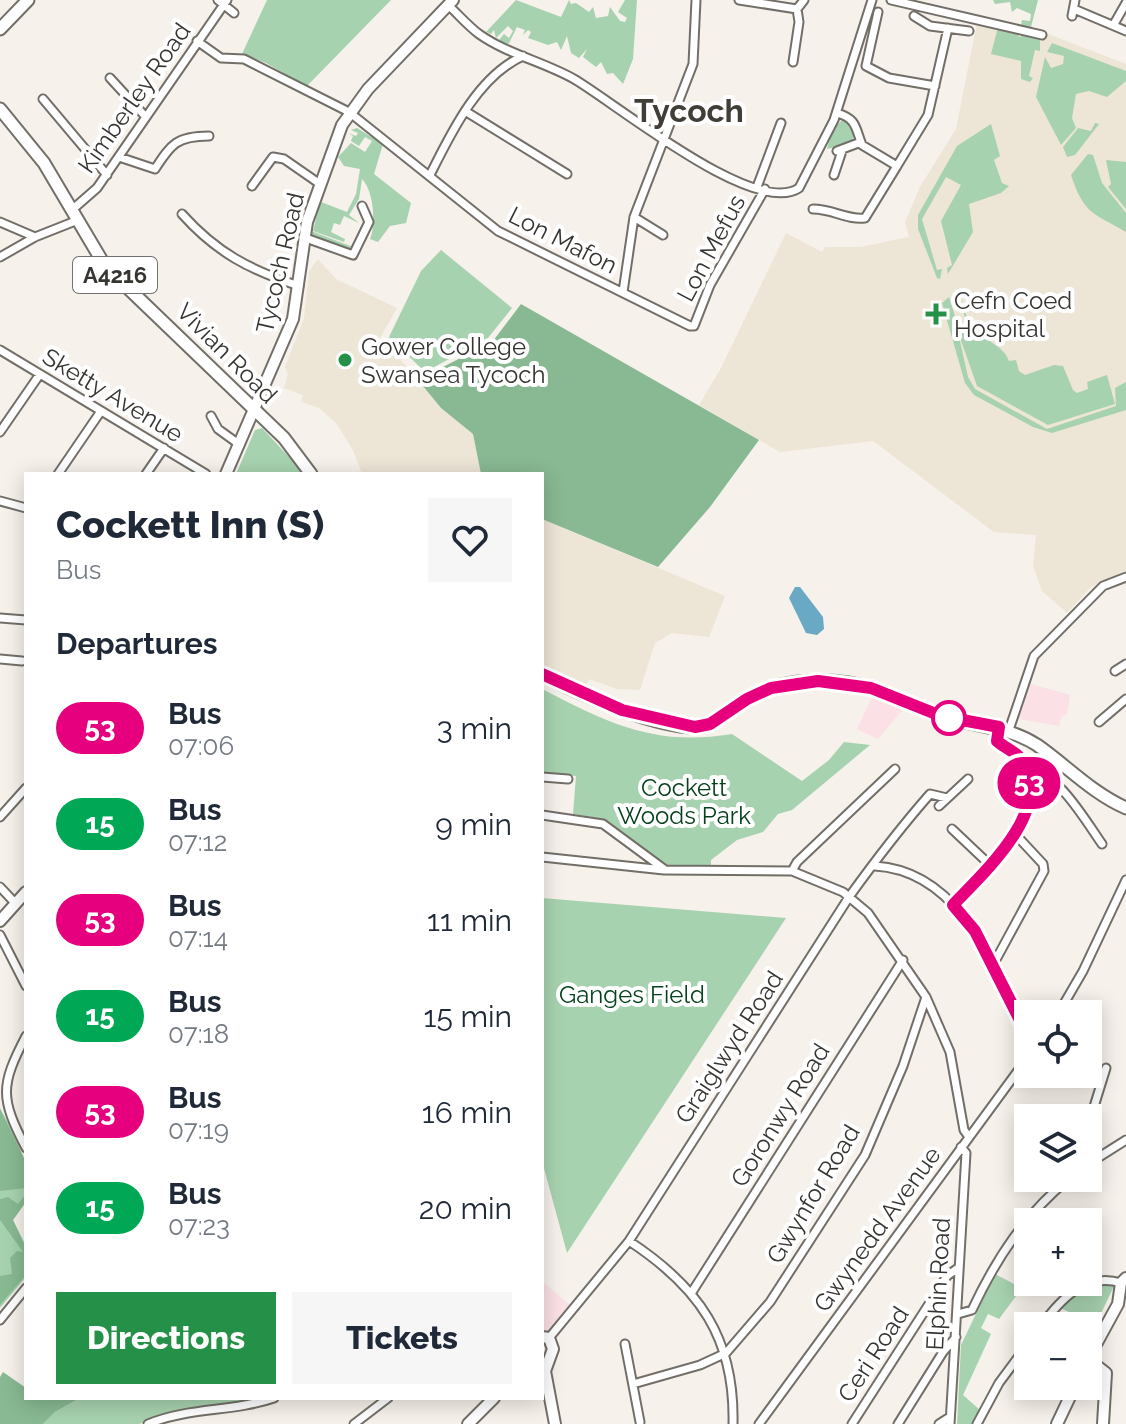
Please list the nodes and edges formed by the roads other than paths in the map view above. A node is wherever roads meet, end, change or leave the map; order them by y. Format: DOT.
graph roads {
  1 [pos="28,0"];
  2 [pos="696,0"];
  3 [pos="741,0"];
  4 [pos="804,0"];
  5 [pos="872,0"];
  6 [pos="891,0"];
  7 [pos="223,2"];
  8 [pos="450,2"];
  9 [pos="1126,3"];
  10 [pos="1074,8"];
  11 [pos="797,9"];
  12 [pos="878,12"];
  13 [pos="234,13"];
  14 [pos="914,16"];
  15 [pos="1114,24"];
  16 [pos="948,28"];
  17 [pos="0,29"];
  18 [pos="969,31"];
  19 [pos="1126,31"];
  20 [pos="1042,35"];
  21 [pos="197,41"];
  22 [pos="523,56"];
  23 [pos="793,62"];
  24 [pos="110,78"];
  25 [pos="935,86"];
  26 [pos="43,99"];
  27 [pos="0,109"];
  28 [pos="465,111"];
  29 [pos="349,112"];
  30 [pos="837,113"];
  31 [pos="144,115"];
  32 [pos="781,123"];
  33 [pos="209,136"];
  34 [pos="664,142"];
  35 [pos="861,142"];
  36 [pos="119,157"];
  37 [pos="897,166"];
  38 [pos="567,174"];
  39 [pos="107,175"];
  40 [pos="430,175"];
  41 [pos="834,175"];
  42 [pos="320,184"];
  43 [pos="252,186"];
  44 [pos="761,188"];
  45 [pos="362,206"];
  46 [pos="813,209"];
  47 [pos="76,214"];
  48 [pos="182,214"];
  49 [pos="634,217"];
  50 [pos="0,222"];
  51 [pos="663,235"];
  52 [pos="35,237"];
  53 [pos="303,237"];
  54 [pos="0,257"];
  55 [pos="299,286"];
  56 [pos="623,292"];
  57 [pos="694,326"];
  58 [pos="0,350"];
  59 [pos="40,374"];
  60 [pos="101,411"];
  61 [pos="255,413"];
  62 [pos="211,416"];
  63 [pos="0,432"];
  64 [pos="240,445"];
  65 [pos="164,448"];
  66 [pos="59,472"];
  67 [pos="147,472"];
  68 [pos="203,472"];
  69 [pos="227,472"];
  70 [pos="310,472"];
  71 [pos="0,501"];
  72 [pos="24,507"];
  73 [pos="1126,577"];
  74 [pos="0,618"];
  75 [pos="24,620"];
  76 [pos="0,659"];
  77 [pos="22,661"];
  78 [pos="1125,666"];
  79 [pos="1115,671"];
  80 [pos="544,675"];
  81 [pos="1126,699"];
  82 [pos="1099,722"];
  83 [pos="1004,729"];
  84 [pos="895,769"];
  85 [pos="1027,770"];
  86 [pos="544,777"];
  87 [pos="568,779"];
  88 [pos="968,779"];
  89 [pos="24,790"];
  90 [pos="947,798"];
  91 [pos="939,806"];
  92 [pos="1126,808"];
  93 [pos="544,815"];
  94 [pos="0,817"];
  95 [pos="952,829"];
  96 [pos="1016,835"];
  97 [pos="1102,844"];
  98 [pos="544,857"];
  99 [pos="990,865"];
  100 [pos="875,866"];
  101 [pos="664,870"];
  102 [pos="792,871"];
  103 [pos="1126,880"];
  104 [pos="0,887"];
  105 [pos="24,894"];
  106 [pos="849,897"];
  107 [pos="16,904"];
  108 [pos="953,905"];
  109 [pos="0,921"];
  110 [pos="0,935"];
  111 [pos="903,960"];
  112 [pos="993,965"];
  113 [pos="24,982"];
  114 [pos="926,997"];
  115 [pos="1066,1000"];
  116 [pos="1014,1008"];
  117 [pos="24,1040"];
  118 [pos="1106,1068"];
  119 [pos="1014,1076"];
  120 [pos="1095,1104"];
  121 [pos="969,1137"];
  122 [pos="1126,1140"];
  123 [pos="24,1144"];
  124 [pos="961,1147"];
  125 [pos="1102,1155"];
  126 [pos="1057,1192"];
  127 [pos="629,1241"];
  128 [pos="958,1268"];
  129 [pos="1123,1288"];
  130 [pos="24,1290"];
  131 [pos="692,1292"];
  132 [pos="1126,1307"];
  133 [pos="1052,1312"];
  134 [pos="958,1314"];
  135 [pos="0,1320"];
  136 [pos="1106,1323"];
  137 [pos="1102,1331"];
  138 [pos="546,1337"];
  139 [pos="956,1337"];
  140 [pos="625,1344"];
  141 [pos="726,1353"];
  142 [pos="1014,1363"];
  143 [pos="544,1369"];
  144 [pos="1102,1370"];
  145 [pos="544,1375"];
  146 [pos="633,1384"];
  147 [pos="268,1400"];
  148 [pos="385,1400"];
  149 [pos="492,1400"];
  150 [pos="1068,1400"];
  151 [pos="950,1420"];
  152 [pos="640,1422"];
  153 [pos="148,1424"];
  154 [pos="354,1424"];
  155 [pos="468,1424"];
  156 [pos="555,1424"];
  157 [pos="733,1424"];
  158 [pos="759,1424"];
  159 [pos="852,1424"];
  160 [pos="898,1424"];
  161 [pos="939,1424"];
  162 [pos="977,1424"];
  163 [pos="1057,1424"];
  164 [pos="1103,1424"];
  1 -- 17 [label="main road"];
  2 -- 34 [label="street"];
  3 -- 11 [label="street"];
  4 -- 11 [label="street"];
  5 -- 30 [label="street"];
  6 -- 20 [label="street"];
  7 -- 13 [label="street"];
  7 -- 21 [label="street, Kimberley Road"];
  8 -- 22 [label="street"];
  8 -- 29 [label="street, Tycoch Road"];
  9 -- 15 [label="street"];
  10 -- 15 [label="street"];
  11 -- 23 [label="street"];
  12 -- 25 [label="street"];
  14 -- 16 [label="street"];
  15 -- 19 [label="street"];
  16 -- 18 [label="street"];
  16 -- 25 [label="street"];
  21 -- 29 [label="street, Lon Mafon"];
  21 -- 31 [label="street, Kimberley Road"];
  22 -- 28 [label="street"];
  22 -- 34 [label="street"];
  24 -- 31 [label="street"];
  25 -- 37 [label="street"];
  26 -- 39 [label="street"];
  27 -- 47 [label="main road, Vivian Road / A4216"];
  28 -- 38 [label="street"];
  28 -- 40 [label="street"];
  29 -- 40 [label="street, Lon Mafon"];
  29 -- 42 [label="street, Tycoch Road"];
  30 -- 35 [label="street"];
  30 -- 44 [label="street"];
  31 -- 36 [label="street, Kimberley Road"];
  32 -- 44 [label="street, Lon Mefus"];
  33 -- 36 [label="street"];
  34 -- 44 [label="street"];
  34 -- 49 [label="street"];
  35 -- 37 [label="street"];
  35 -- 41 [label="street"];
  36 -- 39 [label="street, Kimberley Road"];
  37 -- 46 [label="street"];
  39 -- 47 [label="street, Kimberley Road"];
  40 -- 56 [label="street, Lon Mafon"];
  42 -- 43 [label="street"];
  42 -- 53 [label="street, Tycoch Road"];
  44 -- 57 [label="street, Lon Mefus"];
  45 -- 53 [label="street"];
  47 -- 52 [label="street"];
  47 -- 61 [label="main road, Vivian Road / A4216"];
  48 -- 55 [label="street"];
  49 -- 51 [label="street"];
  49 -- 56 [label="street"];
  50 -- 52 [label="street"];
  52 -- 54 [label="street"];
  53 -- 55 [label="street, Tycoch Road"];
  55 -- 61 [label="street, Tycoch Road"];
  56 -- 57 [label="street, Lon Mafon"];
  58 -- 59 [label="street, Sketty Avenue"];
  59 -- 60 [label="street, Sketty Avenue"];
  59 -- 63 [label="street"];
  60 -- 65 [label="street, Sketty Avenue"];
  60 -- 66 [label="street"];
  61 -- 64 [label="street, Tycoch Road"];
  61 -- 70 [label="main road, Vivian Road / A4216"];
  62 -- 64 [label="street"];
  64 -- 69 [label="street, Tycoch Road"];
  65 -- 67 [label="street"];
  65 -- 68 [label="street, Sketty Avenue"];
  71 -- 72 [label="street"];
  73 -- 83 [label="street"];
  74 -- 75 [label="street"];
  76 -- 77 [label="street"];
  78 -- 79 [label="street"];
  80 -- 83 [label="main road"];
  81 -- 82 [label="street"];
  83 -- 85 [label="street"];
  83 -- 92 [label="main road"];
  84 -- 102 [label="street"];
  85 -- 96 [label="street"];
  85 -- 97 [label="street"];
  86 -- 87 [label="street"];
  88 -- 90 [label="street, Graiglwyd Road"];
  89 -- 94 [label="street"];
  90 -- 91 [label="street, Graiglwyd Road"];
  90 -- 100 [label="street, Graiglwyd Road"];
  93 -- 101 [label="street"];
  95 -- 99 [label="street"];
  96 -- 99 [label="street"];
  96 -- 112 [label="street"];
  98 -- 101 [label="street"];
  99 -- 108 [label="street"];
  100 -- 106 [label="street, Graiglwyd Road"];
  100 -- 108 [label="street"];
  101 -- 102 [label="street"];
  102 -- 106 [label="street"];
  103 -- 115 [label="street"];
  104 -- 107 [label="street"];
  105 -- 107 [label="street"];
  106 -- 111 [label="street"];
  106 -- 127 [label="street, Graiglwyd Road"];
  107 -- 109 [label="street"];
  108 -- 112 [label="street"];
  110 -- 113 [label="street"];
  111 -- 114 [label="street"];
  111 -- 131 [label="street, Goronwy Road"];
  112 -- 116 [label="street"];
  114 -- 121 [label="street"];
  114 -- 141 [label="street, Gwynfor Road"];
  117 -- 123 [label="street"];
  118 -- 120 [label="street"];
  119 -- 121 [label="street, Gwynedd Avenue"];
  121 -- 124 [label="street, Gwynedd Avenue"];
  122 -- 125 [label="street"];
  124 -- 128 [label="street, Elphin Road"];
  124 -- 158 [label="street, Gwynedd Avenue"];
  126 -- 134 [label="street"];
  127 -- 131 [label="street"];
  127 -- 138 [label="street, Graiglwyd Road"];
  128 -- 134 [label="street, Elphin Road"];
  128 -- 159 [label="street, Ceri Road"];
  129 -- 133 [label="street"];
  129 -- 136 [label="street"];
  130 -- 135 [label="street"];
  131 -- 141 [label="street"];
  132 -- 136 [label="street"];
  134 -- 139 [label="street, Elphin Road"];
  136 -- 137 [label="street"];
  138 -- 143 [label="street"];
  139 -- 151 [label="street, Elphin Road"];
  139 -- 160 [label="street"];
  140 -- 146 [label="street"];
  141 -- 146 [label="street"];
  141 -- 157 [label="street"];
  142 -- 162 [label="street"];
  144 -- 164 [label="street"];
  145 -- 156 [label="street"];
  146 -- 152 [label="street"];
  147 -- 153 [label="street"];
  148 -- 154 [label="street"];
  149 -- 155 [label="street"];
  150 -- 163 [label="street"];
  151 -- 161 [label="street"];
}
